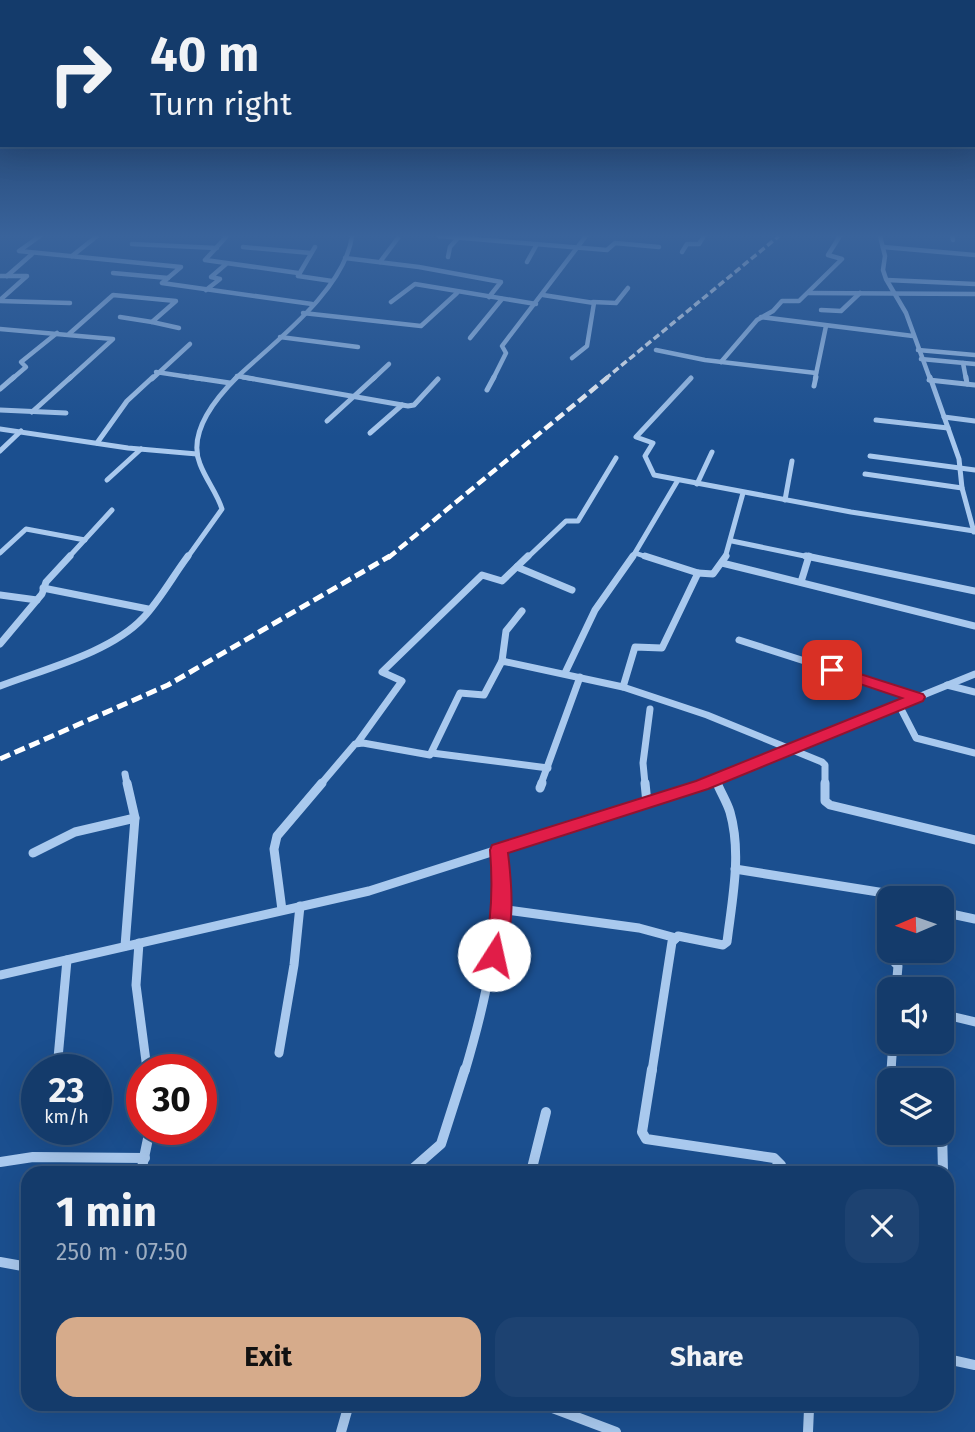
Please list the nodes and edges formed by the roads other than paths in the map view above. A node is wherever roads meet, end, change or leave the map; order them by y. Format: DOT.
graph roads {
  1 [pos="593,302"];
  2 [pos="66,303"];
  3 [pos="70,303"];
  4 [pos="104,303"];
  5 [pos="175,303"];
  6 [pos="303,303"];
  7 [pos="446,303"];
  8 [pos="499,303"];
  9 [pos="528,303"];
  10 [pos="780,303"];
  11 [pos="850,303"];
  12 [pos="900,303"];
  13 [pos="312,304"];
  14 [pos="536,304"];
  15 [pos="821,310"];
  16 [pos="303,313"];
  17 [pos="120,317"];
  18 [pos="761,317"];
  19 [pos="152,322"];
  20 [pos="826,326"];
  21 [pos="179,328"];
  22 [pos="0,330"];
  23 [pos="57,333"];
  24 [pos="69,334"];
  25 [pos="913,335"];
  26 [pos="280,337"];
  27 [pos="470,338"];
  28 [pos="190,344"];
  29 [pos="358,347"];
  30 [pos="656,350"];
  31 [pos="918,350"];
  32 [pos="975,355"];
  33 [pos="572,358"];
  34 [pos="921,359"];
  35 [pos="721,362"];
  36 [pos="963,363"];
  37 [pos="389,364"];
  38 [pos="975,364"];
  39 [pos="156,372"];
  40 [pos="816,373"];
  41 [pos="237,376"];
  42 [pos="691,378"];
  43 [pos="438,379"];
  44 [pos="929,380"];
  45 [pos="230,383"];
  46 [pos="967,384"];
  47 [pos="975,385"];
  48 [pos="814,386"];
  49 [pos="0,389"];
  50 [pos="487,390"];
  51 [pos="355,397"];
  52 [pos="402,405"];
  53 [pos="0,410"];
  54 [pos="32,412"];
  55 [pos="66,413"];
  56 [pos="944,417"];
  57 [pos="876,419"];
  58 [pos="327,421"];
  59 [pos="975,421"];
  60 [pos="948,428"];
  61 [pos="0,429"];
  62 [pos="20,431"];
  63 [pos="370,433"];
  64 [pos="97,443"];
  65 [pos="141,449"];
  66 [pos="0,451"];
  67 [pos="712,452"];
  68 [pos="197,454"];
  69 [pos="870,456"];
  70 [pos="616,458"];
  71 [pos="792,461"];
  72 [pos="960,469"];
  73 [pos="975,470"];
  74 [pos="865,474"];
  75 [pos="107,480"];
  76 [pos="678,480"];
  77 [pos="697,484"];
  78 [pos="961,488"];
  79 [pos="743,493"];
  80 [pos="785,500"];
  81 [pos="112,510"];
  82 [pos="974,532"];
  83 [pos="85,540"];
  84 [pos="732,541"];
  85 [pos="635,553"];
  86 [pos="0,554"];
  87 [pos="808,556"];
  88 [pos="722,563"];
  89 [pos="517,567"];
  90 [pos="698,573"];
  91 [pos="801,582"];
  92 [pos="43,588"];
  93 [pos="572,590"];
  94 [pos="975,591"];
  95 [pos="0,595"];
  96 [pos="37,600"];
  97 [pos="148,609"];
  98 [pos="522,611"];
  99 [pos="975,626"];
  100 [pos="739,640"];
  101 [pos="0,644"];
  102 [pos="502,661"];
  103 [pos="565,673"];
  104 [pos="975,674"];
  105 [pos="580,677"];
  106 [pos="946,685"];
  107 [pos="0,686"];
  108 [pos="623,687"];
  109 [pos="975,692"];
  110 [pos="918,697"];
  111 [pos="898,705"];
  112 [pos="650,709"];
  113 [pos="358,742"];
  114 [pos="792,748"];
  115 [pos="432,753"];
  116 [pos="975,753"];
  117 [pos="548,768"];
  118 [pos="125,774"];
  119 [pos="716,780"];
  120 [pos="540,788"];
  121 [pos="647,803"];
  122 [pos="135,818"];
  123 [pos="975,840"];
  124 [pos="499,850"];
  125 [pos="33,853"];
  126 [pos="735,869"];
  127 [pos="877,892"];
  128 [pos="300,906"];
  129 [pos="500,909"];
  130 [pos="282,911"];
  131 [pos="954,915"];
  132 [pos="975,919"];
  133 [pos="676,938"];
  134 [pos="139,943"];
  135 [pos="125,947"];
  136 [pos="67,960"];
  137 [pos="0,975"];
  138 [pos="954,1017"];
  139 [pos="975,1022"];
  140 [pos="279,1053"];
  141 [pos="58,1054"];
  142 [pos="145,1054"];
  143 [pos="546,1112"];
  144 [pos="147,1145"];
  145 [pos="944,1145"];
  146 [pos="145,1157"];
  147 [pos="0,1163"];
  148 [pos="143,1166"];
  149 [pos="414,1166"];
  150 [pos="532,1166"];
  151 [pos="780,1166"];
  152 [pos="943,1166"];
  153 [pos="0,1262"];
  154 [pos="21,1266"];
  155 [pos="954,1360"];
  156 [pos="975,1365"];
  157 [pos="347,1411"];
  158 [pos="560,1411"];
  159 [pos="809,1411"];
  160 [pos="341,1432"];
  161 [pos="616,1432"];
  162 [pos="807,1432"];
  1 -- 33 [label="street"];
  2 -- 3 [label="street"];
  4 -- 24 [label="street"];
  5 -- 19 [label="street"];
  6 -- 13 [label="street"];
  7 -- 16 [label="street"];
  8 -- 27 [label="street"];
  9 -- 14 [label="street"];
  10 -- 18 [label="street"];
  11 -- 15 [label="street"];
  12 -- 25 [label="street"];
  13 -- 16 [label="street"];
  14 -- 50 [label="street"];
  16 -- 26 [label="street"];
  17 -- 19 [label="street"];
  18 -- 20 [label="street"];
  18 -- 35 [label="street"];
  19 -- 21 [label="street"];
  20 -- 25 [label="street"];
  20 -- 40 [label="street"];
  22 -- 23 [label="street"];
  23 -- 24 [label="street"];
  23 -- 49 [label="street"];
  24 -- 54 [label="street"];
  25 -- 31 [label="street"];
  26 -- 29 [label="street"];
  26 -- 41 [label="street"];
  28 -- 39 [label="street"];
  30 -- 35 [label="street"];
  31 -- 32 [label="street"];
  31 -- 34 [label="street"];
  34 -- 36 [label="street"];
  34 -- 44 [label="street"];
  35 -- 40 [label="street"];
  36 -- 38 [label="street"];
  36 -- 46 [label="street"];
  37 -- 51 [label="street"];
  39 -- 45 [label="street"];
  39 -- 64 [label="street"];
  40 -- 48 [label="street"];
  41 -- 45 [label="street"];
  41 -- 51 [label="street"];
  42 -- 76 [label="street"];
  43 -- 52 [label="street"];
  44 -- 46 [label="street"];
  44 -- 56 [label="street"];
  45 -- 68 [label="street"];
  46 -- 47 [label="street"];
  51 -- 52 [label="street"];
  51 -- 58 [label="street"];
  52 -- 63 [label="street"];
  53 -- 54 [label="street"];
  54 -- 55 [label="street"];
  56 -- 59 [label="street"];
  56 -- 60 [label="street"];
  57 -- 60 [label="street"];
  60 -- 72 [label="street"];
  61 -- 62 [label="street"];
  62 -- 64 [label="street"];
  62 -- 66 [label="street"];
  64 -- 65 [label="street"];
  65 -- 68 [label="street"];
  65 -- 75 [label="street"];
  67 -- 77 [label="street"];
  68 -- 97 [label="street"];
  69 -- 72 [label="street"];
  70 -- 89 [label="street"];
  71 -- 80 [label="street"];
  72 -- 73 [label="street"];
  72 -- 78 [label="street"];
  74 -- 78 [label="street"];
  76 -- 77 [label="street"];
  76 -- 85 [label="street"];
  77 -- 79 [label="street"];
  78 -- 82 [label="street"];
  79 -- 80 [label="street"];
  79 -- 84 [label="street"];
  80 -- 82 [label="street"];
  81 -- 83 [label="street"];
  83 -- 86 [label="street"];
  83 -- 92 [label="street"];
  84 -- 87 [label="street"];
  84 -- 88 [label="street"];
  85 -- 90 [label="street"];
  85 -- 103 [label="street"];
  87 -- 91 [label="street"];
  87 -- 94 [label="street"];
  88 -- 90 [label="street"];
  88 -- 91 [label="street"];
  89 -- 93 [label="street"];
  89 -- 113 [label="street"];
  90 -- 108 [label="street"];
  91 -- 99 [label="street"];
  92 -- 96 [label="street"];
  92 -- 97 [label="street"];
  95 -- 96 [label="street"];
  96 -- 101 [label="street"];
  97 -- 107 [label="street"];
  98 -- 102 [label="street"];
  100 -- 110 [label="street"];
  102 -- 103 [label="street"];
  102 -- 115 [label="street"];
  103 -- 105 [label="street"];
  104 -- 106 [label="street"];
  105 -- 108 [label="street"];
  105 -- 117 [label="street"];
  106 -- 109 [label="street"];
  106 -- 110 [label="street"];
  108 -- 114 [label="street"];
  110 -- 111 [label="street"];
  111 -- 114 [label="street"];
  111 -- 116 [label="street"];
  112 -- 121 [label="street"];
  113 -- 115 [label="street"];
  113 -- 130 [label="street"];
  114 -- 119 [label="street"];
  114 -- 123 [label="street"];
  115 -- 117 [label="street"];
  117 -- 120 [label="street"];
  118 -- 122 [label="street"];
  119 -- 121 [label="street"];
  119 -- 126 [label="street"];
  121 -- 124 [label="street"];
  122 -- 125 [label="street"];
  122 -- 135 [label="street"];
  124 -- 128 [label="street"];
  124 -- 129 [label="street"];
  126 -- 127 [label="street"];
  126 -- 133 [label="street"];
  128 -- 130 [label="street"];
  128 -- 140 [label="street"];
  129 -- 133 [label="street"];
  129 -- 149 [label="street"];
  130 -- 134 [label="street"];
  131 -- 132 [label="street"];
  133 -- 151 [label="street"];
  134 -- 135 [label="street"];
  134 -- 142 [label="street"];
  135 -- 136 [label="street"];
  136 -- 137 [label="street"];
  136 -- 141 [label="street"];
  138 -- 139 [label="street"];
  143 -- 150 [label="street"];
  144 -- 146 [label="street"];
  145 -- 152 [label="street"];
  146 -- 147 [label="street"];
  146 -- 148 [label="street"];
  153 -- 154 [label="street"];
  155 -- 156 [label="street"];
  157 -- 160 [label="street"];
  158 -- 161 [label="street"];
  159 -- 162 [label="street"];
}
